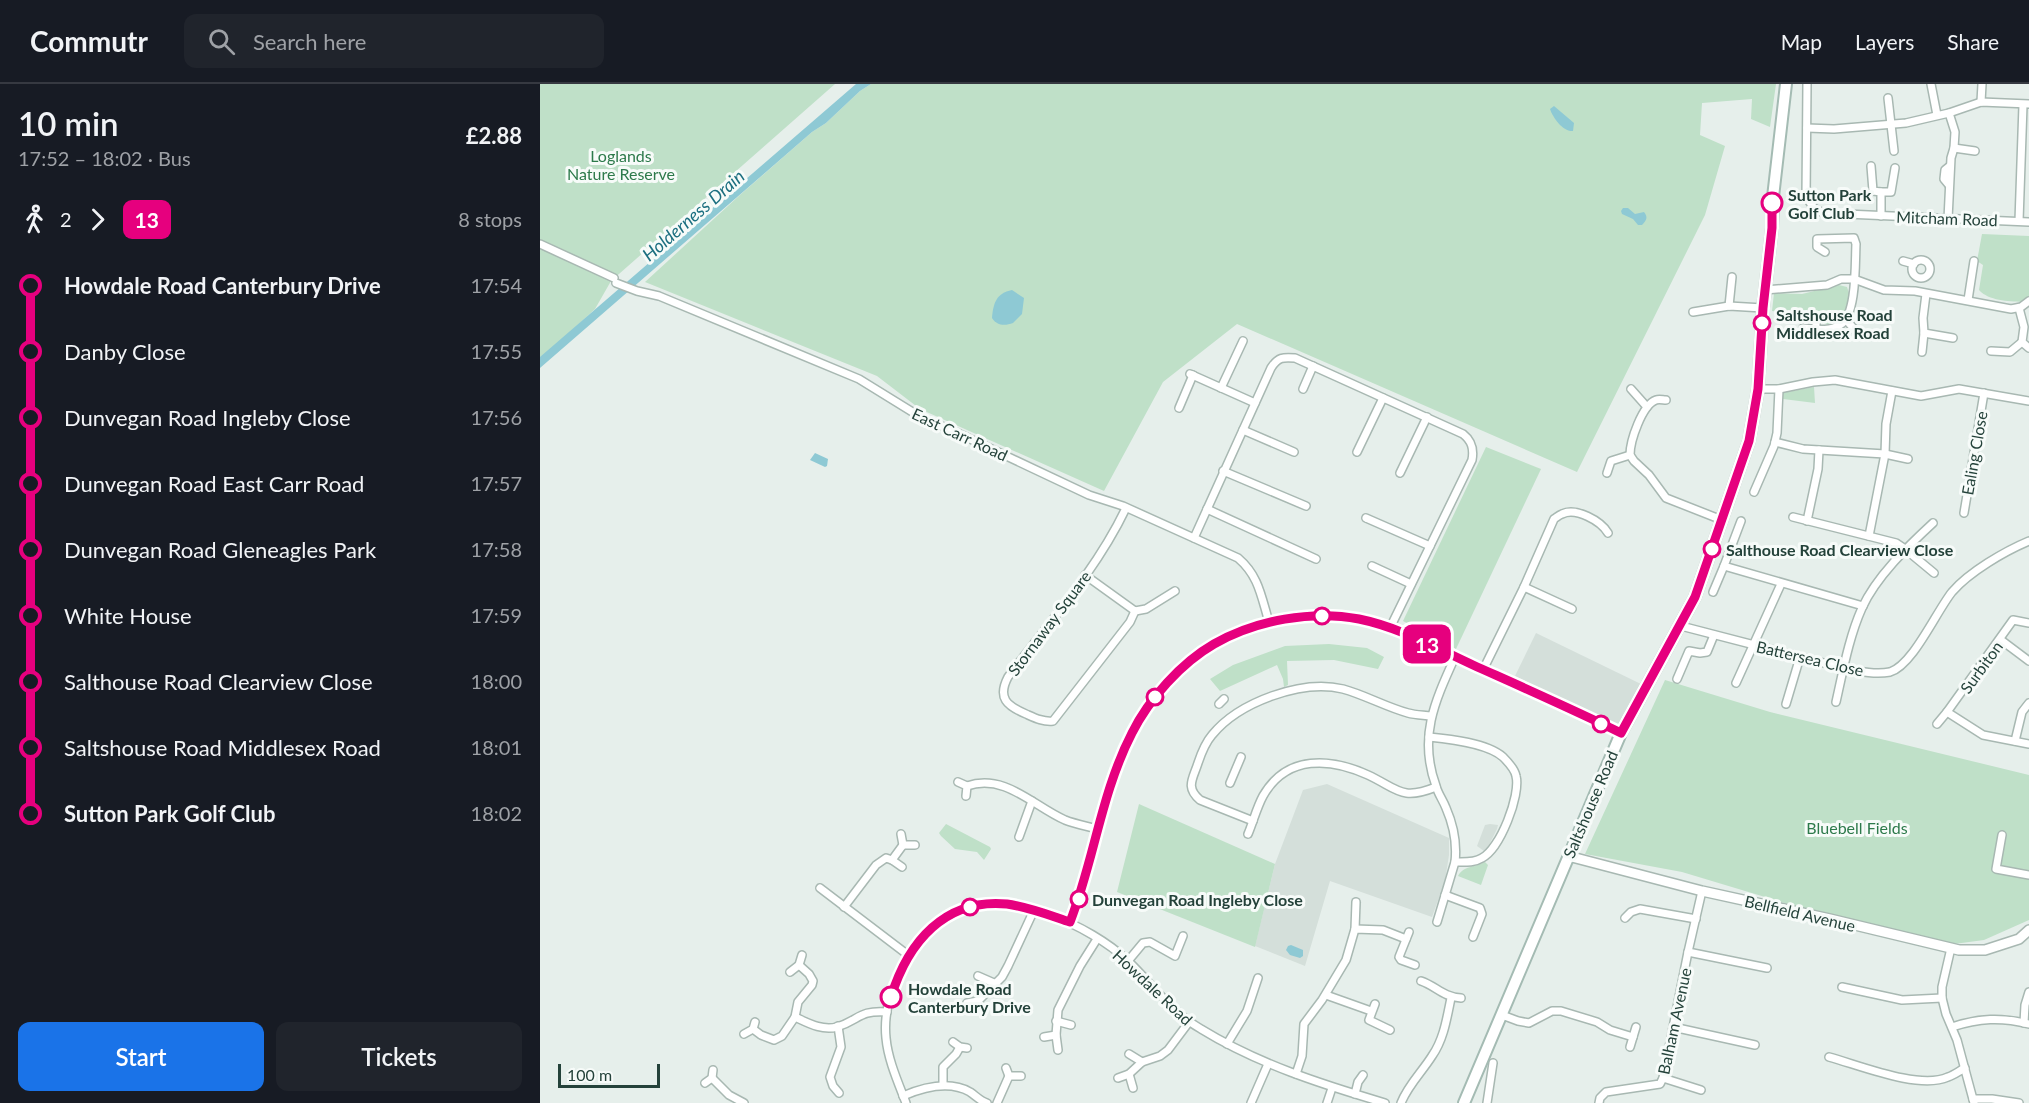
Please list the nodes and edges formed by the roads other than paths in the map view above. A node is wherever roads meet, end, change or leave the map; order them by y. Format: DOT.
graph roads {
  1 [pos="1786,84"];
  2 [pos="1807,84"];
  3 [pos="1931,84"];
  4 [pos="1982,84"];
  5 [pos="1888,98"];
  6 [pos="1981,102"];
  7 [pos="2026,105"];
  8 [pos="1949,113"];
  9 [pos="1937,115"];
  10 [pos="1892,124"];
  11 [pos="1807,128"];
  12 [pos="1892,148"];
  13 [pos="1954,148"];
  14 [pos="1975,151"];
  15 [pos="2026,162"];
  16 [pos="1871,166"];
  17 [pos="1895,168"];
  18 [pos="1881,192"];
  19 [pos="1881,216"];
  20 [pos="1948,219"];
  21 [pos="2019,221"];
  22 [pos="2029,222"];
  23 [pos="540,244"];
  24 [pos="1825,252"];
  25 [pos="1903,261"];
  26 [pos="1974,261"];
  27 [pos="1914,264"];
  28 [pos="1919,278"];
  29 [pos="1854,279"];
  30 [pos="1730,280"];
  31 [pos="1765,290"];
  32 [pos="1915,291"];
  33 [pos="1926,294"];
  34 [pos="1968,300"];
  35 [pos="2029,301"];
  36 [pos="1698,302"];
  37 [pos="1729,306"];
  38 [pos="1763,308"];
  39 [pos="2019,308"];
  40 [pos="1816,316"];
  41 [pos="1847,321"];
  42 [pos="1803,328"];
  43 [pos="1816,329"];
  44 [pos="1855,330"];
  45 [pos="1924,333"];
  46 [pos="1953,338"];
  47 [pos="1243,341"];
  48 [pos="2022,342"];
  49 [pos="2029,348"];
  50 [pos="1991,351"];
  51 [pos="1922,352"];
  52 [pos="1313,366"];
  53 [pos="1221,388"];
  54 [pos="1303,389"];
  55 [pos="1631,389"];
  56 [pos="1758,389"];
  57 [pos="1779,390"];
  58 [pos="1892,391"];
  59 [pos="1984,393"];
  60 [pos="1383,398"];
  61 [pos="1666,400"];
  62 [pos="2029,402"];
  63 [pos="1255,403"];
  64 [pos="1647,407"];
  65 [pos="1179,408"];
  66 [pos="1427,417"];
  67 [pos="1243,430"];
  68 [pos="1774,442"];
  69 [pos="1819,450"];
  70 [pos="1294,452"];
  71 [pos="1357,452"];
  72 [pos="1885,454"];
  73 [pos="1630,455"];
  74 [pos="1908,459"];
  75 [pos="1223,471"];
  76 [pos="1400,473"];
  77 [pos="1607,473"];
  78 [pos="1754,492"];
  79 [pos="1306,506"];
  80 [pos="1126,508"];
  81 [pos="1207,509"];
  82 [pos="1964,513"];
  83 [pos="1793,517"];
  84 [pos="1366,518"];
  85 [pos="1722,519"];
  86 [pos="1741,521"];
  87 [pos="1807,521"];
  88 [pos="1932,523"];
  89 [pos="1608,533"];
  90 [pos="1869,536"];
  91 [pos="1194,538"];
  92 [pos="2029,542"];
  93 [pos="1430,546"];
  94 [pos="1905,549"];
  95 [pos="1316,558"];
  96 [pos="1372,566"];
  97 [pos="1724,566"];
  98 [pos="1934,573"];
  99 [pos="1085,575"];
  100 [pos="1411,584"];
  101 [pos="1782,584"];
  102 [pos="1524,587"];
  103 [pos="1170,591"];
  104 [pos="1713,592"];
  105 [pos="1863,606"];
  106 [pos="1572,609"];
  107 [pos="1135,610"];
  108 [pos="1269,622"];
  109 [pos="2029,623"];
  110 [pos="1681,626"];
  111 [pos="1390,628"];
  112 [pos="1714,635"];
  113 [pos="2001,640"];
  114 [pos="1754,645"];
  115 [pos="1455,657"];
  116 [pos="1800,657"];
  117 [pos="2029,661"];
  118 [pos="1844,668"];
  119 [pos="1483,670"];
  120 [pos="1677,679"];
  121 [pos="1736,682"];
  122 [pos="1836,702"];
  123 [pos="2029,703"];
  124 [pos="1786,704"];
  125 [pos="1947,712"];
  126 [pos="1431,716"];
  127 [pos="1937,724"];
  128 [pos="1621,733"];
  129 [pos="1429,737"];
  130 [pos="2015,741"];
  131 [pos="2029,744"];
  132 [pos="1241,757"];
  133 [pos="958,782"];
  134 [pos="1230,783"];
  135 [pos="967,786"];
  136 [pos="1436,787"];
  137 [pos="966,796"];
  138 [pos="1032,801"];
  139 [pos="1253,821"];
  140 [pos="1097,830"];
  141 [pos="901,834"];
  142 [pos="1248,834"];
  143 [pos="2002,835"];
  144 [pos="1019,837"];
  145 [pos="903,845"];
  146 [pos="915,845"];
  147 [pos="1568,856"];
  148 [pos="892,860"];
  149 [pos="1455,862"];
  150 [pos="902,867"];
  151 [pos="2029,874"];
  152 [pos="820,888"];
  153 [pos="1702,891"];
  154 [pos="1446,896"];
  155 [pos="1356,902"];
  156 [pos="844,907"];
  157 [pos="1034,910"];
  158 [pos="1439,914"];
  159 [pos="1449,918"];
  160 [pos="1625,918"];
  161 [pos="1696,919"];
  162 [pos="1070,922"];
  163 [pos="1437,922"];
  164 [pos="1355,929"];
  165 [pos="2029,930"];
  166 [pos="1183,936"];
  167 [pos="1473,937"];
  168 [pos="1097,939"];
  169 [pos="1951,948"];
  170 [pos="1688,952"];
  171 [pos="802,955"];
  172 [pos="908,955"];
  173 [pos="1128,961"];
  174 [pos="799,965"];
  175 [pos="1415,965"];
  176 [pos="1767,968"];
  177 [pos="790,972"];
  178 [pos="978,976"];
  179 [pos="1258,978"];
  180 [pos="1421,981"];
  181 [pos="994,983"];
  182 [pos="1842,987"];
  183 [pos="2029,992"];
  184 [pos="1326,995"];
  185 [pos="1451,998"];
  186 [pos="1461,998"];
  187 [pos="1942,998"];
  188 [pos="978,1001"];
  189 [pos="967,1003"];
  190 [pos="887,1012"];
  191 [pos="983,1012"];
  192 [pos="1502,1015"];
  193 [pos="795,1017"];
  194 [pos="1056,1021"];
  195 [pos="1189,1022"];
  196 [pos="2027,1024"];
  197 [pos="1071,1025"];
  198 [pos="838,1026"];
  199 [pos="1636,1027"];
  200 [pos="1673,1027"];
  201 [pos="1952,1027"];
  202 [pos="1390,1030"];
  203 [pos="744,1034"];
  204 [pos="1056,1035"];
  205 [pos="1633,1037"];
  206 [pos="1044,1038"];
  207 [pos="952,1042"];
  208 [pos="1227,1044"];
  209 [pos="1755,1045"];
  210 [pos="1630,1047"];
  211 [pos="1058,1050"];
  212 [pos="1129,1054"];
  213 [pos="1829,1057"];
  214 [pos="1142,1062"];
  215 [pos="1268,1064"];
  216 [pos="1493,1064"];
  217 [pos="1965,1068"];
  218 [pos="713,1070"];
  219 [pos="1129,1074"];
  220 [pos="1296,1074"];
  221 [pos="1362,1075"];
  222 [pos="1021,1076"];
  223 [pos="1118,1078"];
  224 [pos="1663,1078"];
  225 [pos="943,1085"];
  226 [pos="1133,1088"];
  227 [pos="1332,1088"];
  228 [pos="1701,1090"];
  229 [pos="839,1093"];
  230 [pos="1354,1094"];
  231 [pos="904,1099"];
  232 [pos="1974,1101"];
  233 [pos="744,1103"];
  234 [pos="987,1103"];
  235 [pos="997,1103"];
  236 [pos="1251,1103"];
  237 [pos="1327,1103"];
  238 [pos="1385,1103"];
  239 [pos="1401,1103"];
  240 [pos="1464,1103"];
  241 [pos="1487,1103"];
  242 [pos="1599,1103"];
  243 [pos="2019,1103"];
  1 -- 31 [label="main road, Saltshouse Road"];
  2 -- 11 [label="street, Mitcham Road"];
  3 -- 9 [label="street"];
  4 -- 6 [label="street"];
  5 -- 10 [label="street"];
  6 -- 7 [label="street"];
  6 -- 8 [label="street"];
  7 -- 15 [label="street"];
  8 -- 9 [label="street"];
  8 -- 13 [label="street"];
  9 -- 10 [label="street"];
  10 -- 11 [label="street"];
  10 -- 12 [label="street"];
  11 -- 19 [label="street, Mitcham Road"];
  13 -- 14 [label="street"];
  13 -- 20 [label="street"];
  15 -- 21 [label="street"];
  16 -- 18 [label="street"];
  17 -- 18 [label="street"];
  18 -- 19 [label="street"];
  19 -- 20 [label="street, Mitcham Road"];
  20 -- 21 [label="street, Mitcham Road"];
  21 -- 22 [label="street, Mitcham Road"];
  23 -- 80 [label="street, East Carr Road"];
  24 -- 29 [label="street"];
  25 -- 27 [label="street"];
  26 -- 34 [label="street"];
  27 -- 28 [label="street"];
  27 -- 28 [label="street"];
  28 -- 32 [label="street"];
  29 -- 31 [label="street"];
  29 -- 32 [label="street"];
  29 -- 41 [label="street"];
  30 -- 37 [label="street"];
  31 -- 38 [label="main road, Saltshouse Road"];
  32 -- 33 [label="street"];
  33 -- 34 [label="street"];
  33 -- 45 [label="street"];
  34 -- 39 [label="street"];
  35 -- 39 [label="street"];
  36 -- 37 [label="street"];
  37 -- 38 [label="street"];
  38 -- 56 [label="main road, Saltshouse Road"];
  39 -- 48 [label="street"];
  40 -- 43 [label="street"];
  41 -- 43 [label="street"];
  41 -- 44 [label="street"];
  42 -- 43 [label="street"];
  45 -- 46 [label="street"];
  45 -- 51 [label="street"];
  47 -- 53 [label="street"];
  48 -- 49 [label="street"];
  48 -- 50 [label="street"];
  52 -- 54 [label="street"];
  52 -- 60 [label="street"];
  52 -- 63 [label="street"];
  53 -- 63 [label="street"];
  53 -- 65 [label="street"];
  55 -- 64 [label="street"];
  56 -- 57 [label="street"];
  56 -- 85 [label="main road, Saltshouse Road"];
  57 -- 58 [label="street"];
  57 -- 68 [label="street"];
  58 -- 59 [label="street"];
  58 -- 72 [label="street"];
  59 -- 62 [label="street"];
  59 -- 82 [label="street, Ealing Close"];
  60 -- 66 [label="street"];
  60 -- 71 [label="street"];
  61 -- 64 [label="street"];
  63 -- 67 [label="street"];
  64 -- 73 [label="street"];
  66 -- 76 [label="street"];
  66 -- 93 [label="street"];
  67 -- 70 [label="street"];
  67 -- 75 [label="street"];
  68 -- 69 [label="street"];
  68 -- 78 [label="street"];
  69 -- 72 [label="street"];
  69 -- 87 [label="street"];
  72 -- 74 [label="street"];
  72 -- 90 [label="street"];
  73 -- 77 [label="street"];
  73 -- 85 [label="street"];
  75 -- 79 [label="street"];
  75 -- 81 [label="street"];
  80 -- 91 [label="street, East Carr Road"];
  80 -- 99 [label="street, Stornaway Square"];
  81 -- 91 [label="street"];
  81 -- 95 [label="street"];
  83 -- 87 [label="street"];
  84 -- 93 [label="street"];
  85 -- 110 [label="main road, Saltshouse Road"];
  86 -- 97 [label="street"];
  87 -- 90 [label="street"];
  88 -- 94 [label="street"];
  89 -- 102 [label="street"];
  90 -- 94 [label="street"];
  91 -- 108 [label="street, East Carr Road"];
  92 -- 118 [label="street, Battersea Close"];
  93 -- 100 [label="street"];
  94 -- 98 [label="street"];
  94 -- 105 [label="street"];
  96 -- 100 [label="street"];
  97 -- 101 [label="street"];
  97 -- 104 [label="street"];
  99 -- 107 [label="street"];
  99 -- 107 [label="street, Stornaway Square"];
  100 -- 111 [label="street"];
  101 -- 105 [label="street"];
  101 -- 114 [label="street"];
  102 -- 106 [label="street"];
  102 -- 119 [label="street"];
  103 -- 107 [label="street"];
  105 -- 118 [label="street"];
  108 -- 111 [label="street"];
  108 -- 140 [label="street"];
  109 -- 113 [label="street, Surbiton"];
  110 -- 112 [label="street, Battersea Close"];
  110 -- 128 [label="main road, Saltshouse Road"];
  111 -- 115 [label="street"];
  112 -- 114 [label="street, Battersea Close"];
  112 -- 120 [label="street"];
  113 -- 117 [label="street"];
  113 -- 125 [label="street, Surbiton"];
  114 -- 116 [label="street, Battersea Close"];
  114 -- 121 [label="street"];
  115 -- 119 [label="street"];
  115 -- 126 [label="street"];
  116 -- 118 [label="street, Battersea Close"];
  116 -- 124 [label="street"];
  118 -- 122 [label="street"];
  119 -- 128 [label="street"];
  123 -- 130 [label="street"];
  125 -- 127 [label="street, Surbiton"];
  125 -- 130 [label="street"];
  126 -- 129 [label="street"];
  126 -- 139 [label="street"];
  128 -- 147 [label="main road, Saltshouse Road"];
  129 -- 136 [label="street"];
  129 -- 149 [label="street"];
  130 -- 131 [label="street"];
  132 -- 134 [label="street"];
  133 -- 135 [label="street"];
  135 -- 137 [label="street"];
  135 -- 138 [label="street"];
  136 -- 139 [label="street"];
  136 -- 149 [label="street"];
  138 -- 140 [label="street"];
  138 -- 144 [label="street"];
  139 -- 142 [label="street"];
  140 -- 162 [label="street"];
  141 -- 145 [label="street"];
  143 -- 151 [label="street"];
  145 -- 146 [label="street"];
  145 -- 148 [label="street"];
  147 -- 153 [label="street, Bellfield Avenue"];
  147 -- 192 [label="main road, Saltshouse Road"];
  148 -- 150 [label="street"];
  148 -- 156 [label="street"];
  149 -- 154 [label="street"];
  152 -- 156 [label="street"];
  153 -- 161 [label="street, Balham Avenue"];
  153 -- 169 [label="street, Bellfield Avenue"];
  154 -- 158 [label="street"];
  154 -- 167 [label="street"];
  155 -- 164 [label="street"];
  156 -- 172 [label="street"];
  157 -- 162 [label="street, Howdale Road"];
  157 -- 172 [label="street, Howdale Road"];
  157 -- 181 [label="street"];
  158 -- 159 [label="street"];
  158 -- 163 [label="street"];
  160 -- 161 [label="street"];
  161 -- 170 [label="street, Balham Avenue"];
  162 -- 168 [label="street, Howdale Road"];
  164 -- 175 [label="street"];
  164 -- 184 [label="street"];
  165 -- 169 [label="street, Bellfield Avenue"];
  166 -- 173 [label="street"];
  168 -- 173 [label="street, Howdale Road"];
  168 -- 194 [label="street"];
  169 -- 187 [label="street"];
  170 -- 176 [label="street"];
  170 -- 200 [label="street, Balham Avenue"];
  171 -- 174 [label="street"];
  172 -- 190 [label="street, Howdale Road"];
  173 -- 195 [label="street, Howdale Road"];
  174 -- 177 [label="street"];
  174 -- 193 [label="street"];
  178 -- 181 [label="street"];
  179 -- 208 [label="street"];
  180 -- 185 [label="street"];
  181 -- 188 [label="street"];
  182 -- 187 [label="street"];
  183 -- 196 [label="street"];
  184 -- 202 [label="street"];
  184 -- 220 [label="street"];
  185 -- 186 [label="street"];
  185 -- 239 [label="street"];
  187 -- 201 [label="street"];
  188 -- 189 [label="street"];
  188 -- 191 [label="street"];
  190 -- 198 [label="street"];
  190 -- 231 [label="street, Howdale Road"];
  192 -- 205 [label="street"];
  192 -- 240 [label="main road, Saltshouse Road"];
  193 -- 198 [label="street"];
  193 -- 203 [label="street"];
  194 -- 197 [label="street"];
  194 -- 204 [label="street"];
  195 -- 208 [label="street, Howdale Road"];
  195 -- 214 [label="street"];
  196 -- 201 [label="street"];
  198 -- 229 [label="street"];
  199 -- 205 [label="street"];
  200 -- 209 [label="street"];
  200 -- 224 [label="street, Balham Avenue"];
  201 -- 217 [label="street"];
  204 -- 206 [label="street"];
  204 -- 211 [label="street"];
  205 -- 210 [label="street"];
  207 -- 225 [label="street"];
  208 -- 215 [label="street, Howdale Road"];
  212 -- 214 [label="street"];
  213 -- 217 [label="street"];
  214 -- 219 [label="street"];
  215 -- 220 [label="street, Howdale Road"];
  215 -- 236 [label="street"];
  216 -- 241 [label="street"];
  217 -- 232 [label="street"];
  218 -- 233 [label="street"];
  219 -- 223 [label="street"];
  219 -- 226 [label="street"];
  220 -- 227 [label="street, Howdale Road"];
  221 -- 230 [label="street"];
  222 -- 235 [label="street"];
  224 -- 228 [label="street"];
  224 -- 242 [label="street, Balham Avenue"];
  225 -- 231 [label="street"];
  225 -- 234 [label="street"];
  227 -- 230 [label="street, Howdale Road"];
  227 -- 237 [label="street"];
  230 -- 238 [label="street, Howdale Road"];
  232 -- 243 [label="street"];
}
